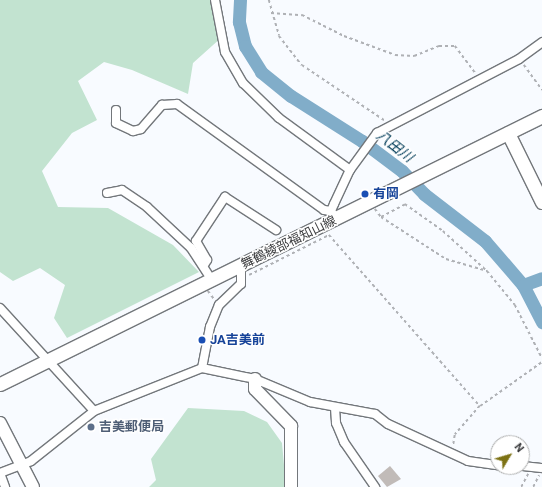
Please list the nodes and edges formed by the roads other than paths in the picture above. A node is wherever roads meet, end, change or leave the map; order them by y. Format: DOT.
graph roads {
  1 [pos="216,0"];
  2 [pos="542,42"];
  3 [pos="116,110"];
  4 [pos="542,116"];
  5 [pos="508,133"];
  6 [pos="353,167"];
  7 [pos="107,193"];
  8 [pos="542,202"];
  9 [pos="334,215"];
  10 [pos="276,230"];
  11 [pos="204,265"];
  12 [pos="242,272"];
  13 [pos="210,284"];
  14 [pos="0,308"];
  15 [pos="50,360"];
  16 [pos="202,368"];
  17 [pos="255,379"];
  18 [pos="0,384"];
  19 [pos="334,408"];
  20 [pos="94,411"];
  21 [pos="0,423"];
  22 [pos="21,464"];
  23 [pos="490,464"];
  24 [pos="530,467"];
  25 [pos="542,469"];
  26 [pos="0,473"];
  27 [pos="5,487"];
  28 [pos="33,487"];
  29 [pos="291,487"];
  30 [pos="375,487"];
  1 -- 6 [label="street"];
  2 -- 6 [label="street"];
  3 -- 9 [label="street"];
  4 -- 5 [label="main road, 舞鶴綾部福知山線"];
  5 -- 8 [label="main road"];
  5 -- 9 [label="main road, 舞鶴綾部福知山線"];
  6 -- 9 [label="street"];
  7 -- 11 [label="street"];
  9 -- 12 [label="main road, 舞鶴綾部福知山線"];
  10 -- 11 [label="street"];
  11 -- 13 [label="street"];
  12 -- 13 [label="main road, 舞鶴綾部福知山線"];
  12 -- 16 [label="street"];
  13 -- 15 [label="main road, 舞鶴綾部福知山線"];
  14 -- 15 [label="street"];
  15 -- 18 [label="main road, 舞鶴綾部福知山線"];
  15 -- 20 [label="street"];
  16 -- 17 [label="street"];
  16 -- 20 [label="street"];
  17 -- 19 [label="street"];
  17 -- 29 [label="street"];
  19 -- 23 [label="street"];
  19 -- 30 [label="street"];
  20 -- 22 [label="street"];
  21 -- 22 [label="street"];
  22 -- 26 [label="street"];
  22 -- 28 [label="street"];
  24 -- 25 [label="street"];
  26 -- 27 [label="street"];
}
